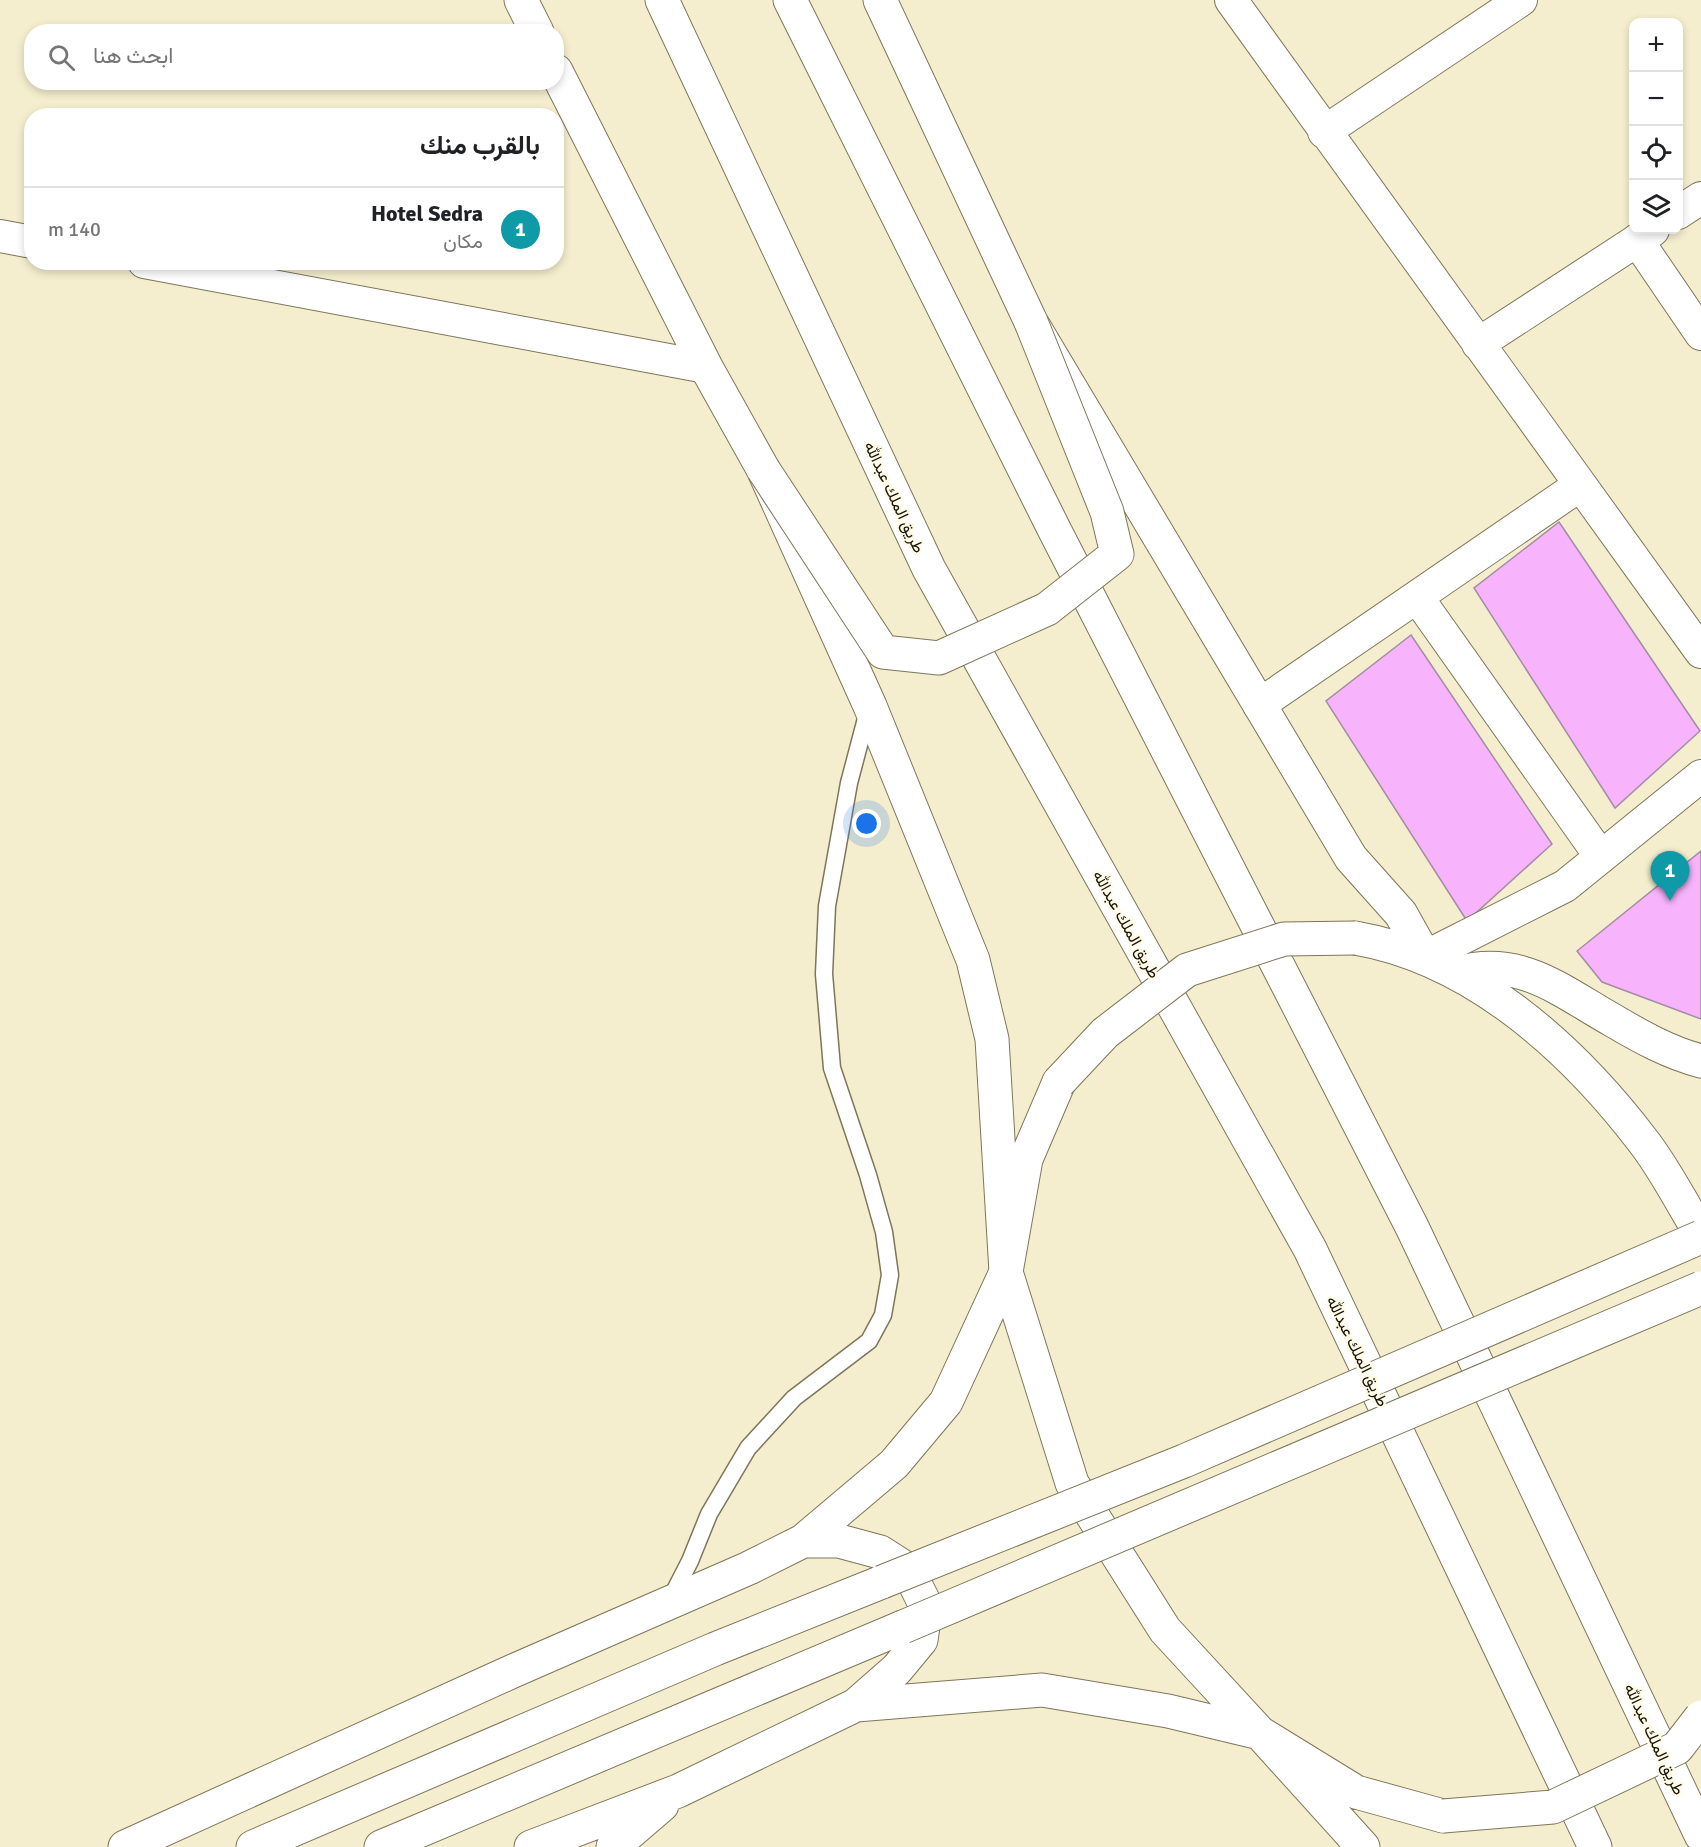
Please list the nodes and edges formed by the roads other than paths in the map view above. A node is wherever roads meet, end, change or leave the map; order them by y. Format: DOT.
graph roads {
  1 [pos="521,0"];
  2 [pos="662,0"];
  3 [pos="790,0"];
  4 [pos="880,0"];
  5 [pos="1231,0"];
  6 [pos="1521,0"];
  7 [pos="533,24"];
  8 [pos="564,87"];
  9 [pos="1324,132"];
  10 [pos="1701,198"];
  11 [pos="1683,210"];
  12 [pos="1645,235"];
  13 [pos="0,236"];
  14 [pos="24,240"];
  15 [pos="187,270"];
  16 [pos="1031,322"];
  17 [pos="1701,334"];
  18 [pos="1478,344"];
  19 [pos="706,367"];
  20 [pos="763,469"];
  21 [pos="1580,485"];
  22 [pos="1417,597"];
  23 [pos="1701,652"];
  24 [pos="1259,705"];
  25 [pos="870,706"];
  26 [pos="1701,776"];
  27 [pos="1601,856"];
  28 [pos="1425,957"];
  29 [pos="1458,973"];
  30 [pos="1701,1061"];
  31 [pos="1701,1236"];
  32 [pos="1006,1272"];
  33 [pos="1701,1288"];
  34 [pos="803,1541"];
  35 [pos="668,1605"];
  36 [pos="856,1705"];
  37 [pos="1701,1717"];
  38 [pos="1260,1733"];
  39 [pos="678,1791"];
  40 [pos="1701,1835"];
  41 [pos="125,1847"];
  42 [pos="253,1847"];
  43 [pos="381,1847"];
  44 [pos="531,1847"];
  45 [pos="613,1847"];
  46 [pos="1363,1847"];
  47 [pos="1595,1847"];
  1 -- 7 [label="main road"];
  2 -- 47 [label="main road, طريق الملك عبدالله"];
  3 -- 40 [label="main road, طريق الملك عبدالله"];
  4 -- 16 [label="main road"];
  5 -- 9 [label="street"];
  6 -- 9 [label="street"];
  8 -- 19 [label="main road"];
  9 -- 18 [label="street"];
  10 -- 11 [label="street"];
  12 -- 17 [label="street"];
  12 -- 18 [label="street"];
  13 -- 14 [label="street"];
  15 -- 19 [label="street"];
  16 -- 20 [label="main road, bridge"];
  16 -- 24 [label="main road"];
  18 -- 21 [label="street"];
  19 -- 20 [label="main road"];
  20 -- 25 [label="main road"];
  21 -- 22 [label="street"];
  21 -- 23 [label="street"];
  22 -- 24 [label="street"];
  22 -- 27 [label="street"];
  24 -- 28 [label="main road"];
  25 -- 32 [label="main road"];
  25 -- 35 [label="lane"];
  26 -- 27 [label="street"];
  27 -- 28 [label="street"];
  28 -- 29 [label="main road"];
  28 -- 32 [label="main road, bridge"];
  29 -- 30 [label="main road"];
  29 -- 31 [label="main road"];
  31 -- 42 [label="main road, bridge"];
  32 -- 34 [label="main road"];
  32 -- 38 [label="main road"];
  33 -- 43 [label="main road, bridge"];
  34 -- 35 [label="main road"];
  34 -- 36 [label="main road"];
  35 -- 41 [label="main road"];
  36 -- 38 [label="main road"];
  36 -- 39 [label="main road"];
  37 -- 38 [label="main road, bridge"];
  38 -- 46 [label="main road"];
  39 -- 44 [label="main road"];
  39 -- 45 [label="main road"];
}
